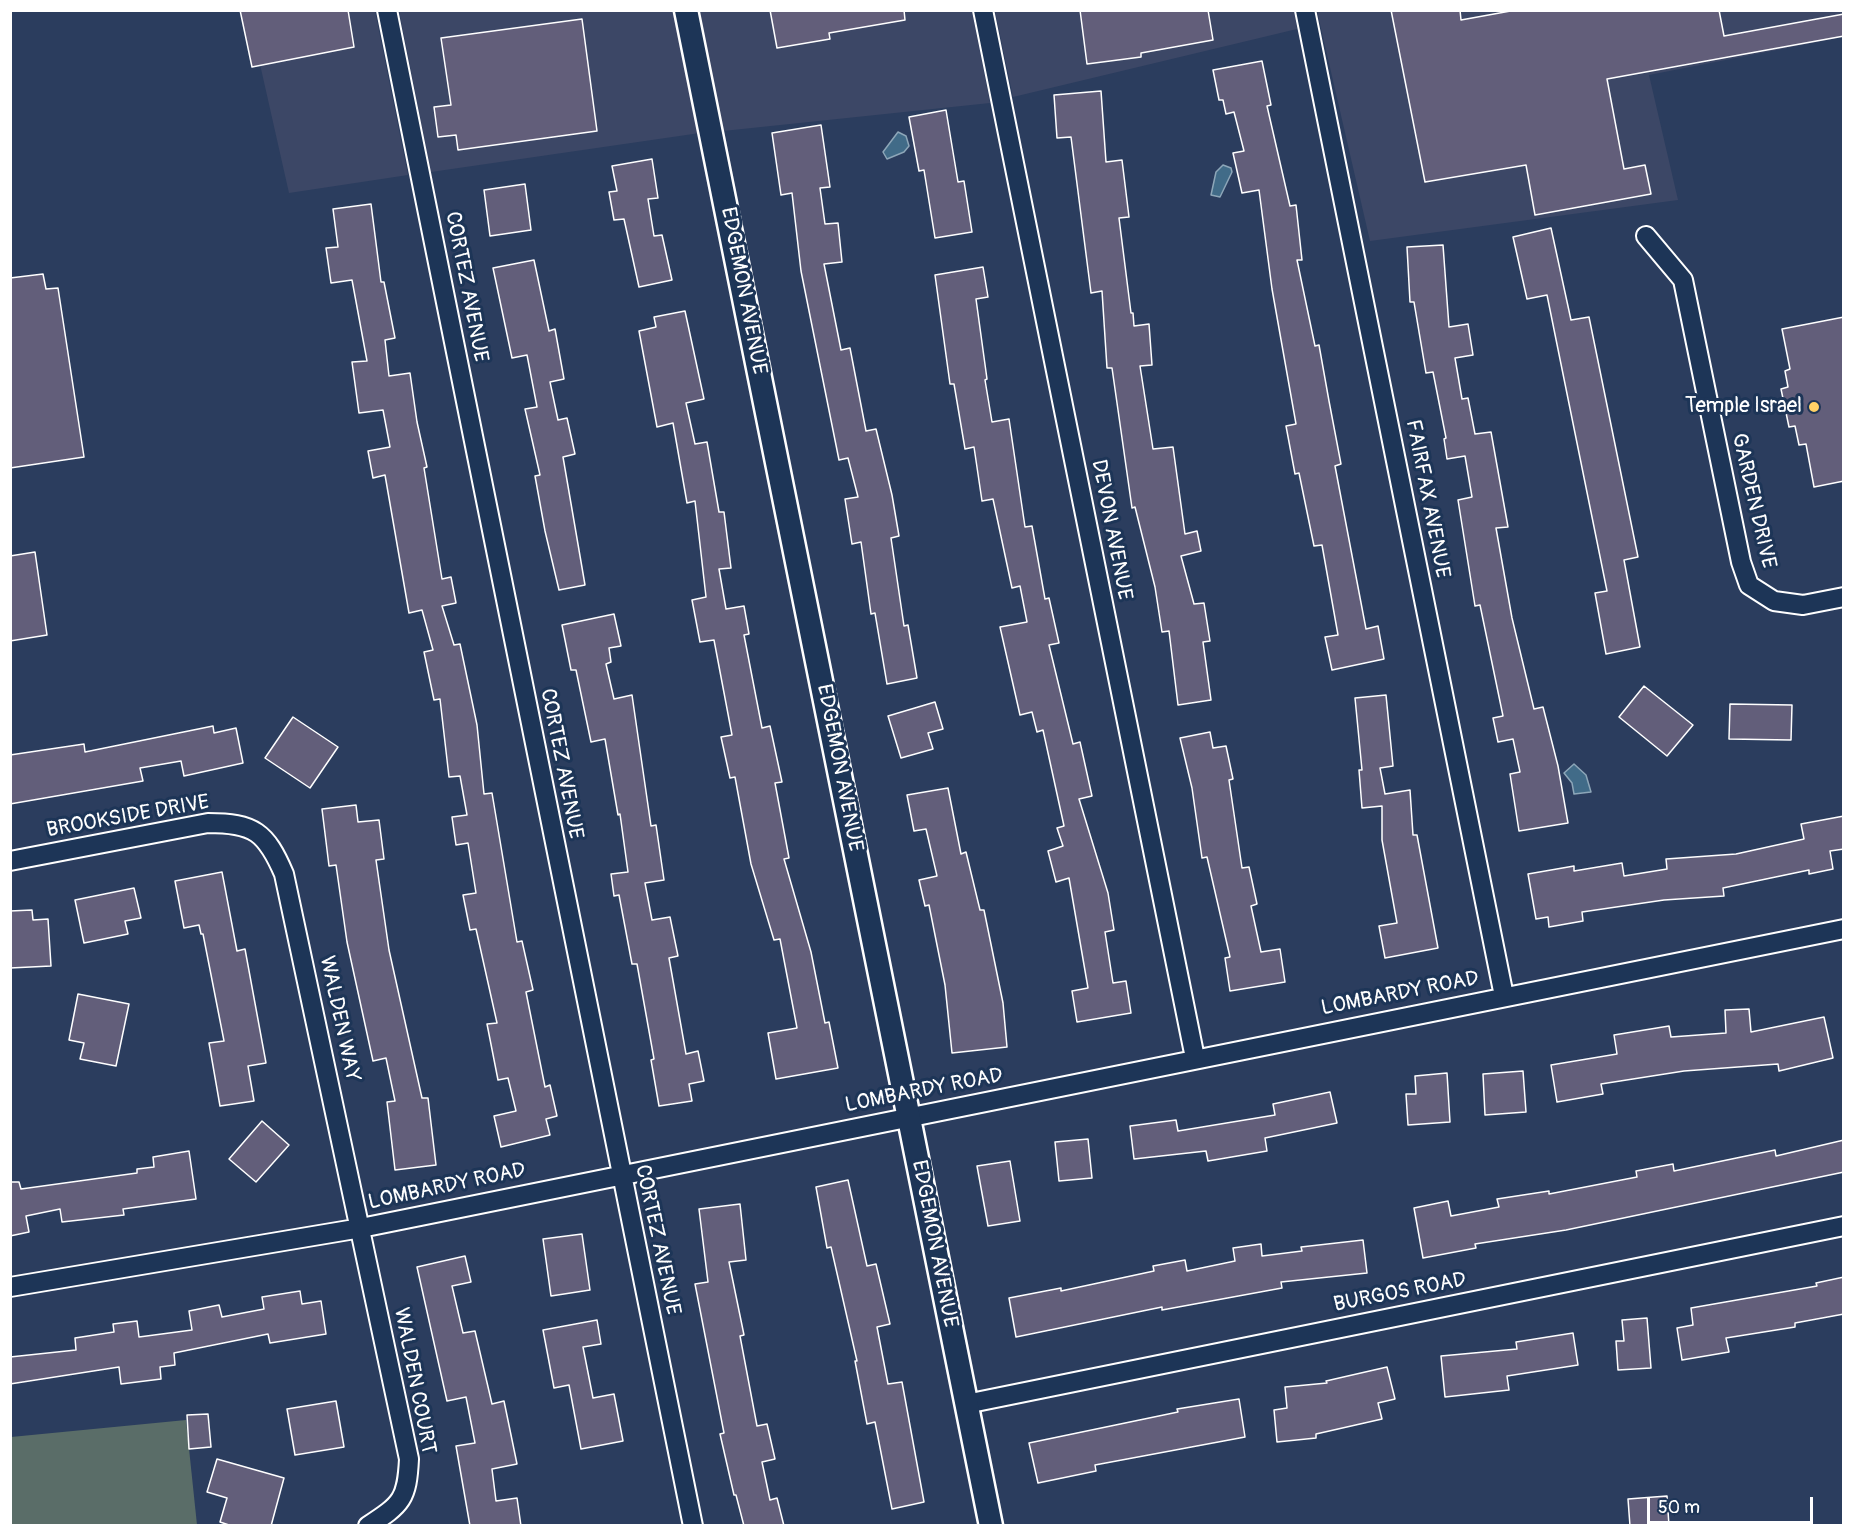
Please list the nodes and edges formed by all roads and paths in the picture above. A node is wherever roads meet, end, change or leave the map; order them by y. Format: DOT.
graph roads {
  1 [pos="387,10"];
  2 [pos="686,10"];
  3 [pos="983,10"];
  4 [pos="1305,10"];
  5 [pos="1646,236"];
  6 [pos="1844,597"];
  7 [pos="253,830"];
  8 [pos="10,861"];
  9 [pos="1844,929"];
  10 [pos="1504,996"];
  11 [pos="1195,1058"];
  12 [pos="909,1117"];
  13 [pos="621,1173"];
  14 [pos="1844,1226"];
  15 [pos="361,1228"];
  16 [pos="10,1287"];
  17 [pos="966,1404"];
  18 [pos="368,1526"];
  19 [pos="693,1526"];
  20 [pos="991,1526"];
  1 -- 13 [label="street, CORTEZ AVENUE"];
  2 -- 12 [label="street, EDGEMON AVENUE"];
  3 -- 11 [label="street, DEVON AVENUE"];
  4 -- 10 [label="street, FAIRFAX AVENUE"];
  5 -- 6 [label="street, GARDEN DRIVE"];
  7 -- 8 [label="street, BROOKSIDE DRIVE"];
  7 -- 15 [label="street, WALDEN WAY"];
  9 -- 10 [label="street, LOMBARDY ROAD"];
  10 -- 11 [label="street, LOMBARDY ROAD"];
  11 -- 12 [label="street, LOMBARDY ROAD"];
  12 -- 13 [label="street, LOMBARDY ROAD"];
  12 -- 17 [label="street, EDGEMON AVENUE"];
  13 -- 15 [label="street, LOMBARDY ROAD"];
  13 -- 19 [label="street, CORTEZ AVENUE"];
  14 -- 17 [label="street, BURGOS ROAD"];
  15 -- 16 [label="street, LOMBARDY ROAD"];
  15 -- 18 [label="street, WALDEN COURT"];
  17 -- 20 [label="street, EDGEMON AVENUE"];
}
